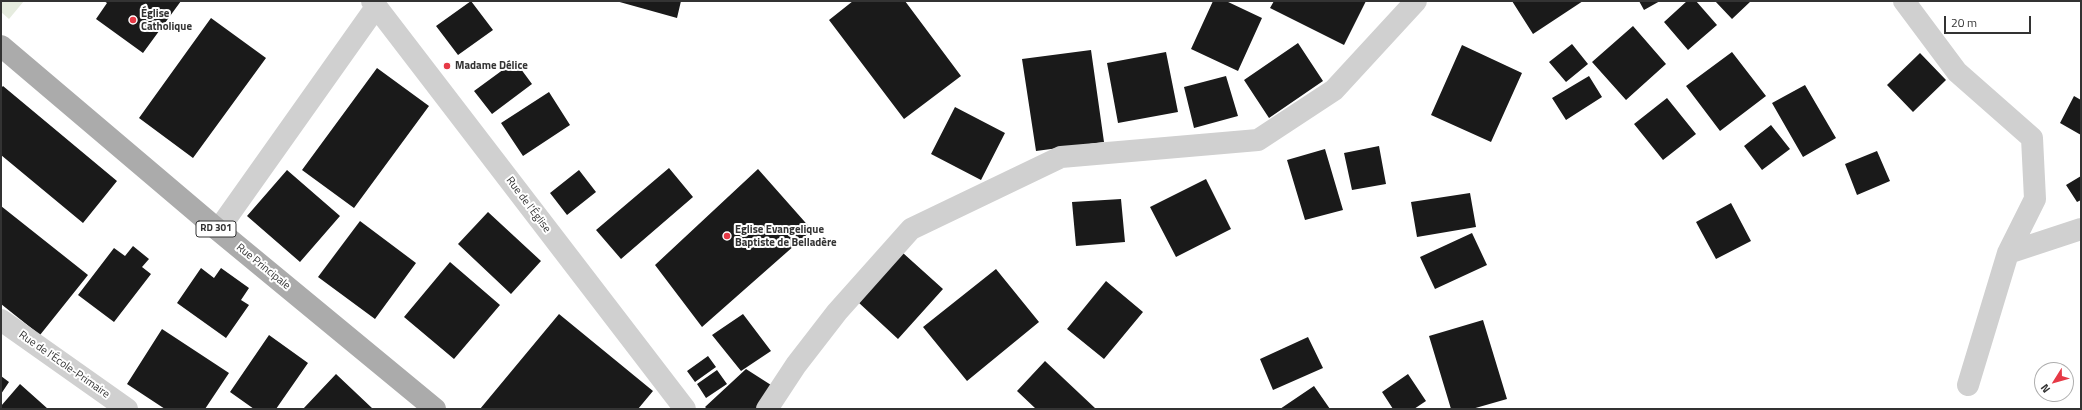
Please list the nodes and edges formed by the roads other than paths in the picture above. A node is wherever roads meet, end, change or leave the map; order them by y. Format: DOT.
graph roads {
  1 [pos="1416,1"];
  2 [pos="1904,1"];
  3 [pos="374,4"];
  4 [pos="1,46"];
  5 [pos="2081,229"];
  6 [pos="218,230"];
  7 [pos="2008,253"];
  8 [pos="1,320"];
  9 [pos="1968,385"];
  10 [pos="679,406"];
  11 [pos="127,409"];
  12 [pos="435,409"];
  13 [pos="767,409"];
  1 -- 13 [label="street"];
  2 -- 7 [label="street"];
  3 -- 6 [label="street"];
  3 -- 10 [label="street, Rue de l'Église"];
  4 -- 6 [label="main road, Rue Principale / RD 301"];
  5 -- 7 [label="street"];
  6 -- 12 [label="main road, Rue Principale / RD 301"];
  7 -- 9 [label="street"];
  8 -- 11 [label="street, Rue de l'École-Primaire"];
}
